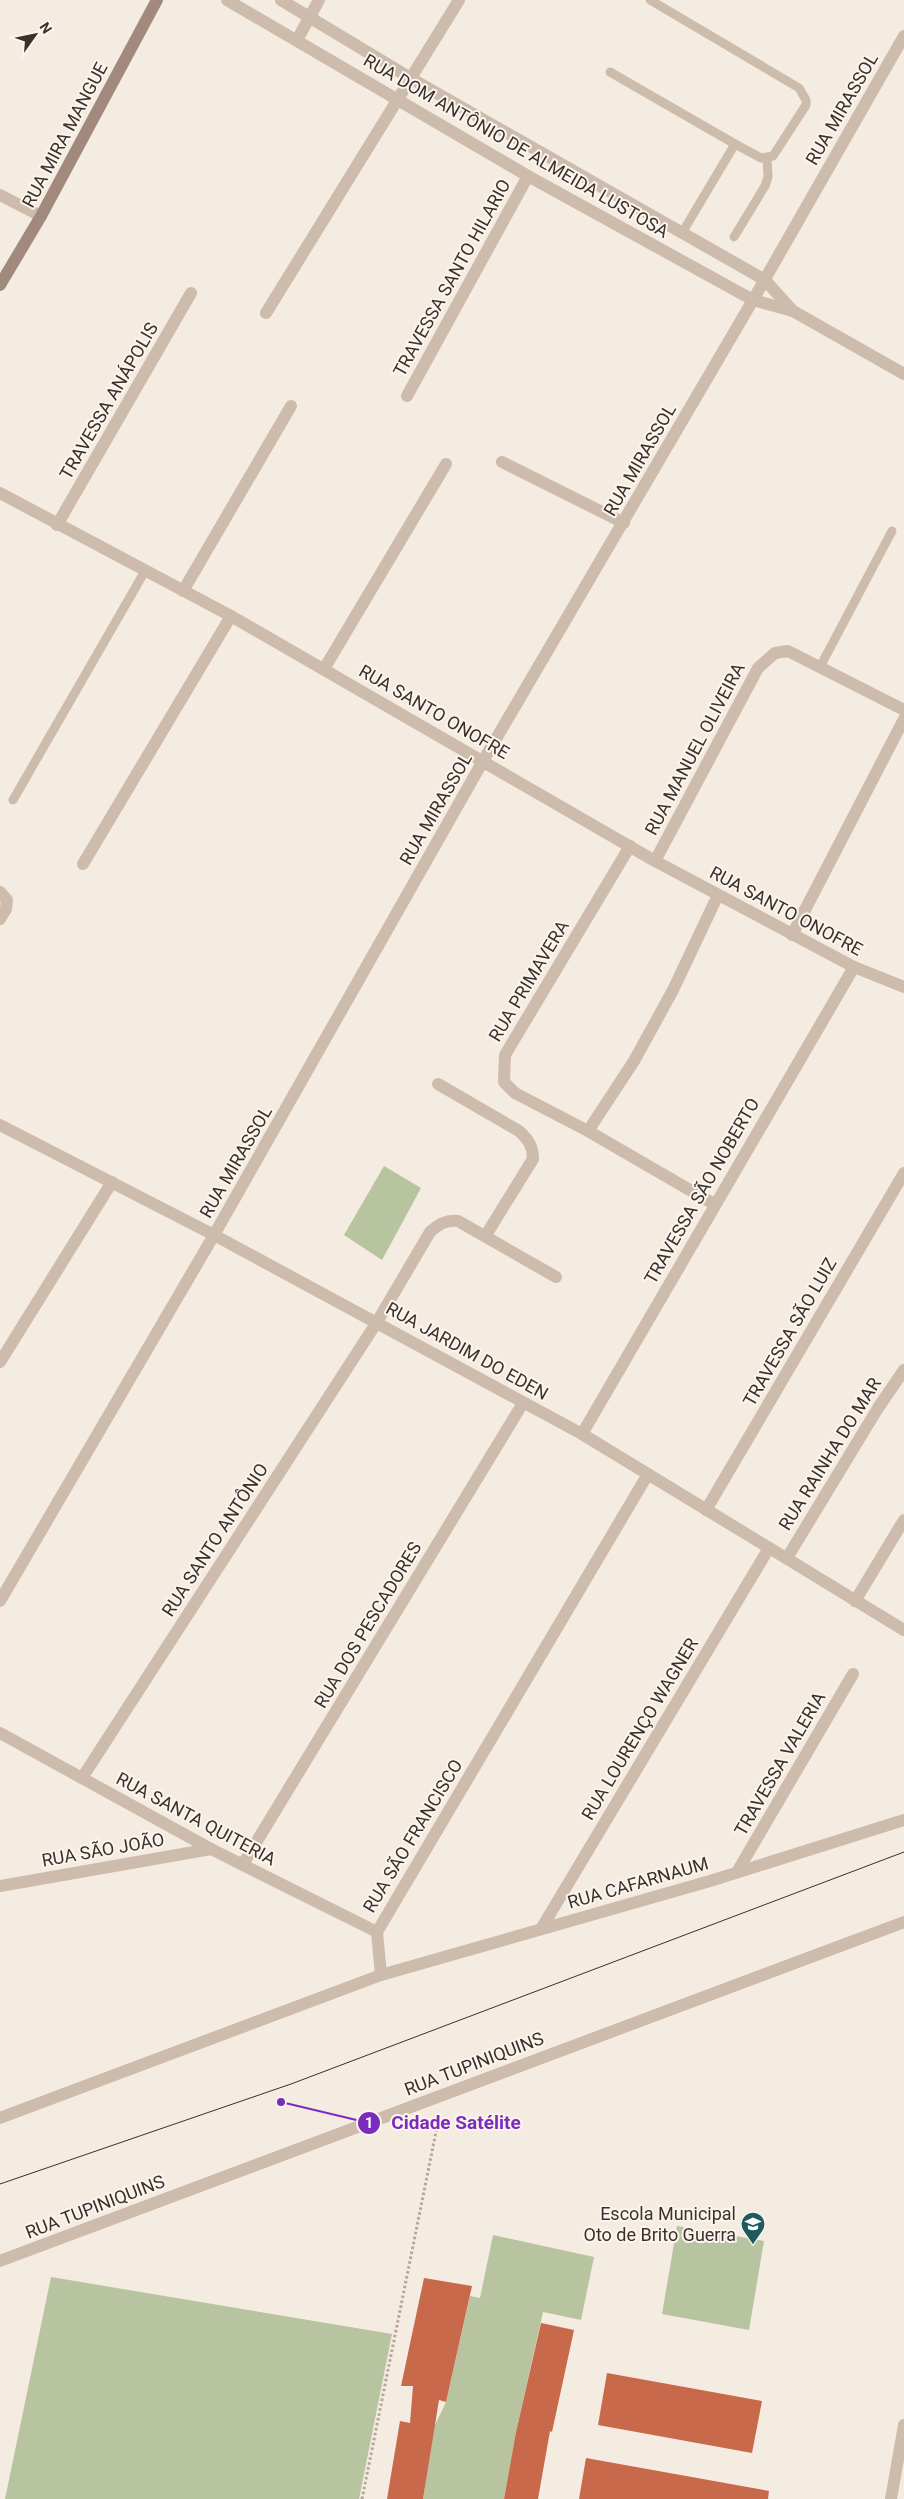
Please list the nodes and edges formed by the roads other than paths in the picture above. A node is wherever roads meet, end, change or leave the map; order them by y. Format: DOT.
graph roads {
  1 [pos="157,0"];
  2 [pos="227,0"];
  3 [pos="280,0"];
  4 [pos="319,0"];
  5 [pos="459,0"];
  6 [pos="650,0"];
  7 [pos="309,17"];
  8 [pos="904,36"];
  9 [pos="297,40"];
  10 [pos="610,72"];
  11 [pos="412,79"];
  12 [pos="400,100"];
  13 [pos="735,144"];
  14 [pos="767,158"];
  15 [pos="528,176"];
  16 [pos="0,195"];
  17 [pos="42,216"];
  18 [pos="682,233"];
  19 [pos="734,237"];
  20 [pos="765,280"];
  21 [pos="0,285"];
  22 [pos="191,293"];
  23 [pos="753,300"];
  24 [pos="793,311"];
  25 [pos="266,313"];
  26 [pos="904,374"];
  27 [pos="407,396"];
  28 [pos="291,406"];
  29 [pos="502,462"];
  30 [pos="446,464"];
  31 [pos="0,493"];
  32 [pos="624,523"];
  33 [pos="57,525"];
  34 [pos="892,531"];
  35 [pos="144,571"];
  36 [pos="183,591"];
  37 [pos="231,616"];
  38 [pos="820,667"];
  39 [pos="324,669"];
  40 [pos="904,710"];
  41 [pos="904,719"];
  42 [pos="483,761"];
  43 [pos="13,800"];
  44 [pos="630,846"];
  45 [pos="655,861"];
  46 [pos="83,864"];
  47 [pos="0,892"];
  48 [pos="718,895"];
  49 [pos="0,920"];
  50 [pos="792,935"];
  51 [pos="854,967"];
  52 [pos="904,987"];
  53 [pos="438,1084"];
  54 [pos="0,1126"];
  55 [pos="588,1131"];
  56 [pos="904,1173"];
  57 [pos="112,1182"];
  58 [pos="714,1204"];
  59 [pos="214,1235"];
  60 [pos="486,1235"];
  61 [pos="556,1277"];
  62 [pos="377,1322"];
  63 [pos="0,1362"];
  64 [pos="904,1370"];
  65 [pos="523,1403"];
  66 [pos="582,1434"];
  67 [pos="648,1474"];
  68 [pos="706,1510"];
  69 [pos="904,1520"];
  70 [pos="769,1548"];
  71 [pos="787,1558"];
  72 [pos="855,1600"];
  73 [pos="0,1601"];
  74 [pos="904,1630"];
  75 [pos="853,1674"];
  76 [pos="0,1732"];
  77 [pos="82,1778"];
  78 [pos="904,1820"];
  79 [pos="211,1848"];
  80 [pos="243,1864"];
  81 [pos="737,1872"];
  82 [pos="0,1886"];
  83 [pos="904,1922"];
  84 [pos="541,1929"];
  85 [pos="377,1932"];
  86 [pos="381,1975"];
  87 [pos="0,2118"];
  88 [pos="0,2261"];
  89 [pos="904,2425"];
  90 [pos="891,2499"];
  1 -- 17 [label="main road, RUA MIRA MANGUE"];
  2 -- 9 [label="street, RUA DOM ANTÔNIO DE ALMEIDA LUSTOSA"];
  3 -- 7 [label="street, RUA DOM ANTÔNIO DE ALMEIDA LUSTOSA"];
  4 -- 7 [label="street"];
  5 -- 11 [label="street"];
  6 -- 14 [label="lane"];
  7 -- 9 [label="street"];
  7 -- 11 [label="street, RUA DOM ANTÔNIO DE ALMEIDA LUSTOSA"];
  8 -- 20 [label="street, RUA MIRASSOL"];
  9 -- 12 [label="street, RUA DOM ANTÔNIO DE ALMEIDA LUSTOSA"];
  10 -- 13 [label="lane"];
  11 -- 12 [label="street"];
  11 -- 18 [label="street, RUA DOM ANTÔNIO DE ALMEIDA LUSTOSA"];
  12 -- 15 [label="street, RUA DOM ANTÔNIO DE ALMEIDA LUSTOSA"];
  12 -- 25 [label="street"];
  13 -- 14 [label="lane"];
  13 -- 18 [label="lane"];
  14 -- 19 [label="lane"];
  15 -- 23 [label="street, RUA DOM ANTÔNIO DE ALMEIDA LUSTOSA"];
  15 -- 27 [label="street, TRAVESSA SANTO HILARIO"];
  16 -- 17 [label="street"];
  17 -- 21 [label="main road, RUA MIRA MANGUE"];
  18 -- 20 [label="street, RUA DOM ANTÔNIO DE ALMEIDA LUSTOSA"];
  20 -- 23 [label="street, RUA MIRASSOL"];
  20 -- 24 [label="street, RUA DOM ANTÔNIO DE ALMEIDA LUSTOSA"];
  22 -- 33 [label="street, TRAVESSA ANÁPOLIS"];
  23 -- 24 [label="street, RUA DOM ANTÔNIO DE ALMEIDA LUSTOSA"];
  23 -- 32 [label="street, RUA MIRASSOL"];
  24 -- 26 [label="street, RUA DOM ANTÔNIO DE ALMEIDA LUSTOSA"];
  28 -- 36 [label="street"];
  29 -- 32 [label="street"];
  30 -- 39 [label="street"];
  31 -- 33 [label="street, RUA SANTO ONOFRE"];
  32 -- 42 [label="street, RUA MIRASSOL"];
  33 -- 35 [label="street, RUA SANTO ONOFRE"];
  34 -- 38 [label="lane"];
  35 -- 36 [label="street, RUA SANTO ONOFRE"];
  35 -- 43 [label="lane"];
  36 -- 37 [label="street, RUA SANTO ONOFRE"];
  37 -- 39 [label="street, RUA SANTO ONOFRE"];
  37 -- 46 [label="street"];
  38 -- 40 [label="street, RUA MANUEL OLIVEIRA"];
  38 -- 45 [label="street, RUA MANUEL OLIVEIRA"];
  39 -- 42 [label="street, RUA SANTO ONOFRE"];
  41 -- 50 [label="street"];
  42 -- 44 [label="street, RUA SANTO ONOFRE"];
  42 -- 59 [label="street, RUA MIRASSOL"];
  44 -- 45 [label="street, RUA SANTO ONOFRE"];
  44 -- 55 [label="street, RUA PRIMAVERA"];
  45 -- 48 [label="street, RUA SANTO ONOFRE"];
  47 -- 49 [label="street"];
  48 -- 50 [label="street, RUA SANTO ONOFRE"];
  48 -- 55 [label="street"];
  50 -- 51 [label="street, RUA SANTO ONOFRE"];
  51 -- 52 [label="street, RUA SANTO ONOFRE"];
  51 -- 58 [label="street, TRAVESSA SÃO NOBERTO"];
  53 -- 60 [label="street"];
  54 -- 57 [label="street, RUA JARDIM DO EDEN"];
  55 -- 58 [label="street, RUA PRIMAVERA"];
  56 -- 68 [label="street, TRAVESSA SÃO LUIZ"];
  57 -- 59 [label="street, RUA JARDIM DO EDEN"];
  57 -- 63 [label="street"];
  58 -- 66 [label="street, TRAVESSA SÃO NOBERTO"];
  59 -- 62 [label="street, RUA JARDIM DO EDEN"];
  59 -- 73 [label="street, RUA MIRASSOL"];
  60 -- 61 [label="street, RUA SANTO ANTÔNIO"];
  60 -- 62 [label="street, RUA SANTO ANTÔNIO"];
  62 -- 65 [label="street, RUA JARDIM DO EDEN"];
  62 -- 77 [label="street, RUA SANTO ANTÔNIO"];
  64 -- 71 [label="street, RUA RAINHA DO MAR"];
  65 -- 66 [label="street, RUA JARDIM DO EDEN"];
  65 -- 80 [label="street, RUA DOS PESCADORES"];
  66 -- 67 [label="street, RUA JARDIM DO EDEN"];
  67 -- 68 [label="street, RUA JARDIM DO EDEN"];
  67 -- 85 [label="street, RUA SÃO FRANCISCO"];
  68 -- 70 [label="street, RUA JARDIM DO EDEN"];
  69 -- 72 [label="street"];
  70 -- 71 [label="street, RUA JARDIM DO EDEN"];
  70 -- 84 [label="street, RUA LOURENÇO WAGNER"];
  71 -- 72 [label="street, RUA JARDIM DO EDEN"];
  72 -- 74 [label="street, RUA JARDIM DO EDEN"];
  75 -- 81 [label="street, TRAVESSA VALERIA"];
  76 -- 77 [label="street, RUA SANTA QUITERIA"];
  77 -- 79 [label="street, RUA SANTA QUITERIA"];
  78 -- 81 [label="street, RUA CAFARNAUM"];
  79 -- 80 [label="street, RUA SANTA QUITERIA"];
  79 -- 82 [label="street, RUA SÃO JOÃO"];
  80 -- 85 [label="street, RUA SANTA QUITERIA"];
  81 -- 84 [label="street, RUA CAFARNAUM"];
  83 -- 88 [label="street, RUA TUPINIQUINS"];
  84 -- 86 [label="street, RUA CAFARNAUM"];
  85 -- 86 [label="street, RUA SÃO FRANCISCO"];
  86 -- 87 [label="street"];
  89 -- 90 [label="street"];
}
